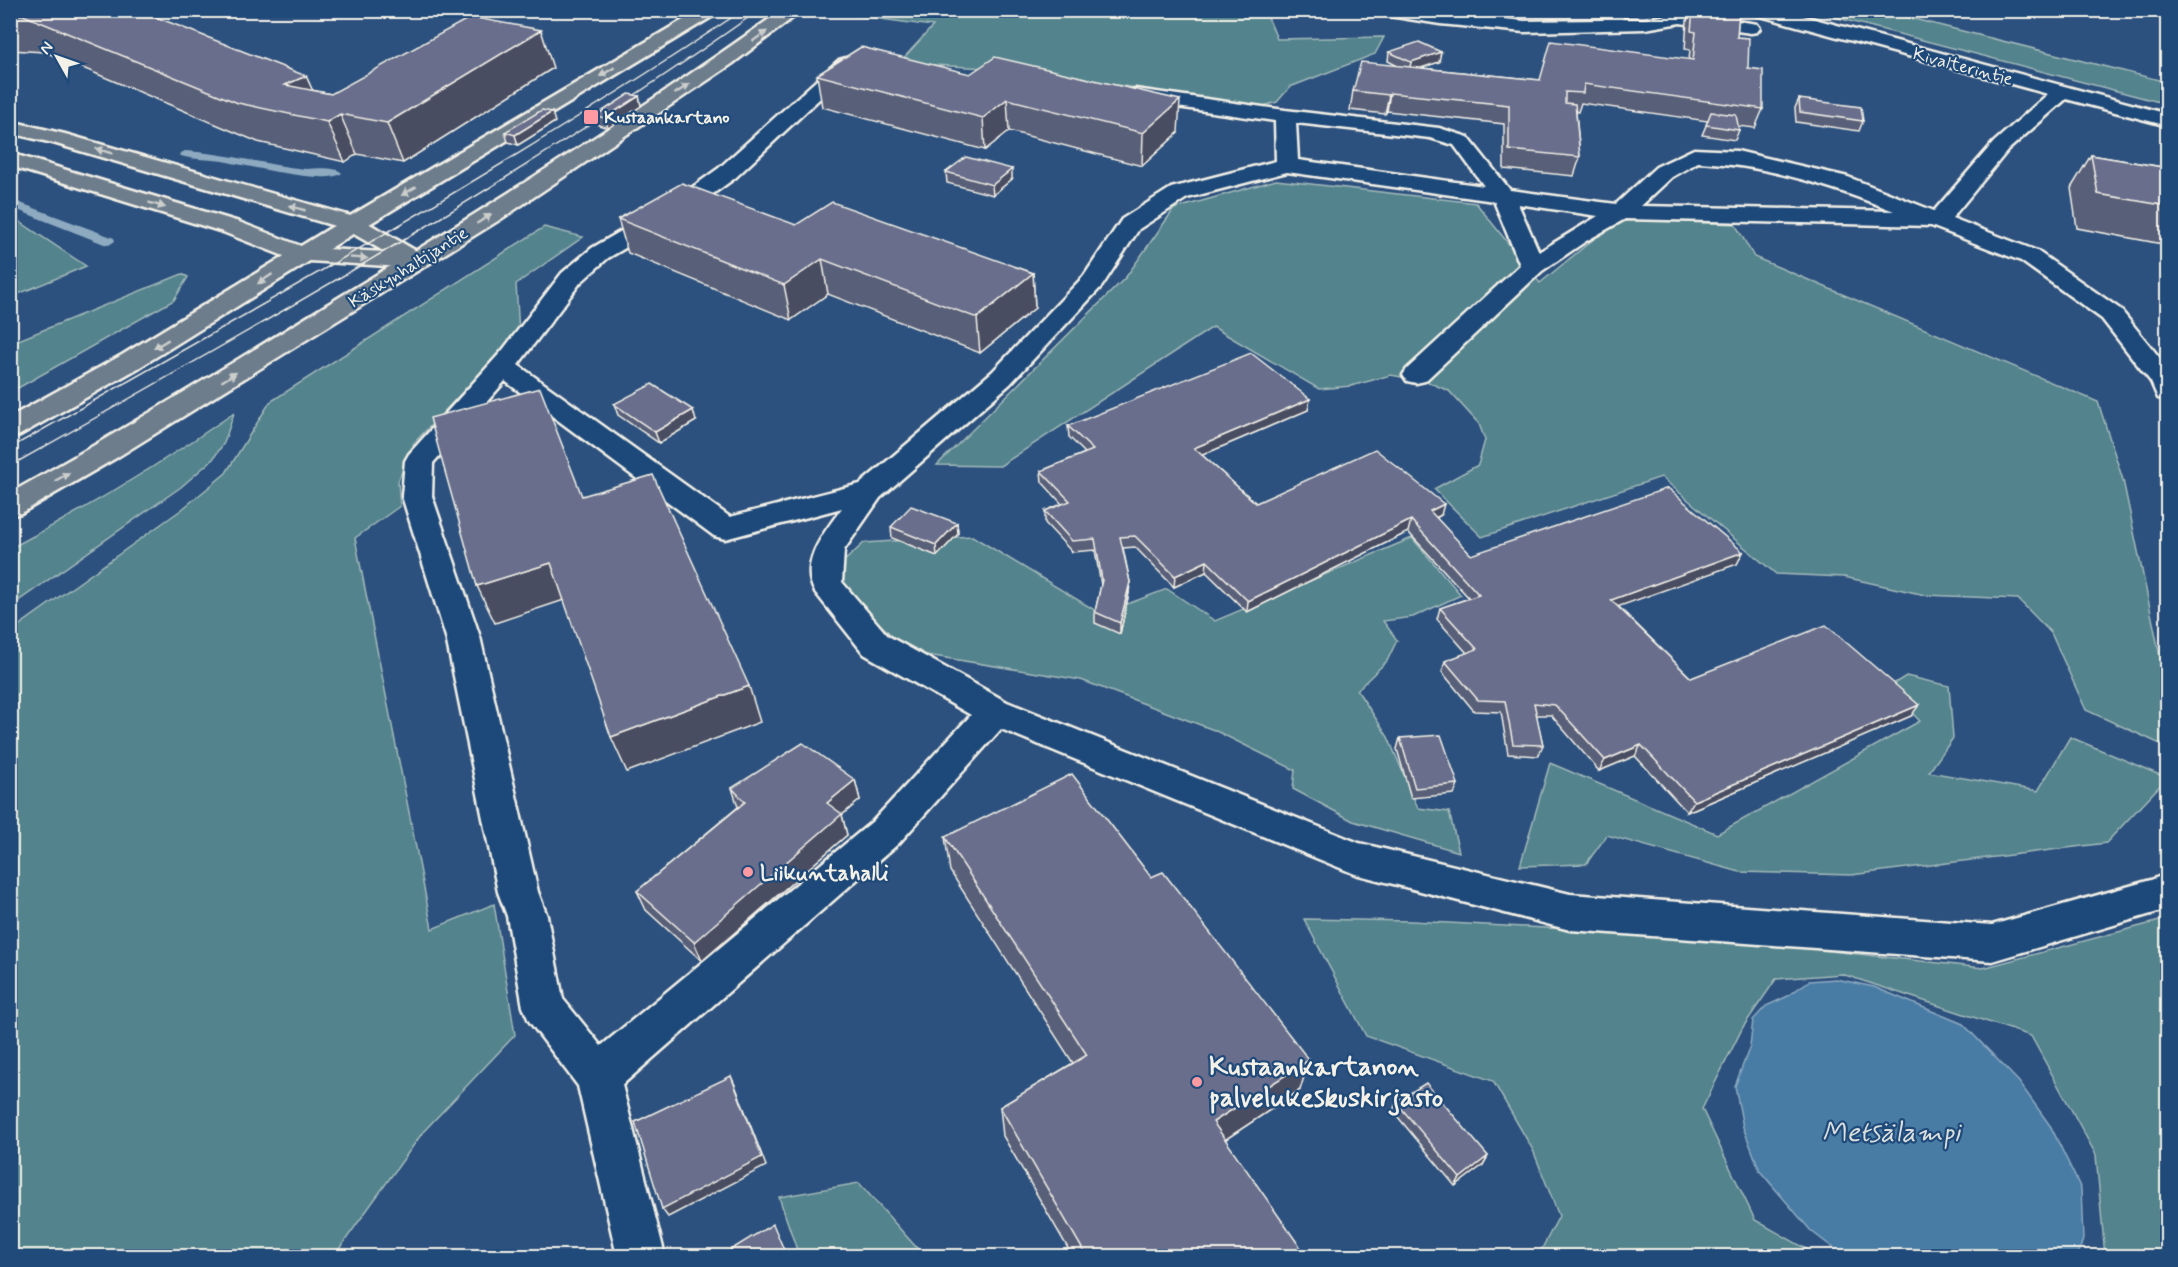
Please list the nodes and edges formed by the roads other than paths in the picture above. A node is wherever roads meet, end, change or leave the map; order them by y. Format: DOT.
graph roads {
  1 [pos="714,10"];
  2 [pos="795,10"];
  3 [pos="1383,10"];
  4 [pos="1614,18"];
  5 [pos="1755,19"];
  6 [pos="878,67"];
  7 [pos="1107,91"];
  8 [pos="2062,92"];
  9 [pos="1285,116"];
  10 [pos="2168,120"];
  11 [pos="10,127"];
  12 [pos="10,159"];
  13 [pos="1287,165"];
  14 [pos="1503,196"];
  15 [pos="1621,212"];
  16 [pos="1940,219"];
  17 [pos="353,224"];
  18 [pos="302,255"];
  19 [pos="417,261"];
  20 [pos="1533,266"];
  21 [pos="503,367"];
  22 [pos="1416,375"];
  23 [pos="2168,392"];
  24 [pos="10,429"];
  25 [pos="870,491"];
  26 [pos="10,506"];
  27 [pos="995,712"];
  28 [pos="2168,890"];
  29 [pos="598,1077"];
  30 [pos="641,1257"];
  1 -- 17 [label="main road, one-way"];
  19 -- 2 [label="main road, Käskynhaltijantie, one-way"];
  3 -- 4 [label="street, Kivalterintie"];
  4 -- 5 [label="street, Kivalterintie"];
  5 -- 8 [label="street, Kivalterintie"];
  6 -- 21 [label="street"];
  7 -- 9 [label="street"];
  8 -- 10 [label="street, Kivalterintie"];
  8 -- 16 [label="street"];
  9 -- 13 [label="street"];
  9 -- 14 [label="street"];
  17 -- 11 [label="main road, one-way"];
  12 -- 18 [label="main road, one-way"];
  13 -- 14 [label="street"];
  13 -- 25 [label="street"];
  14 -- 15 [label="street"];
  14 -- 20 [label="street"];
  15 -- 16 [label="street"];
  15 -- 16 [label="street"];
  15 -- 20 [label="street"];
  16 -- 23 [label="street"];
  17 -- 18 [label="main road"];
  17 -- 19 [label="main road"];
  18 -- 19 [label="main road, one-way"];
  18 -- 24 [label="main road, one-way"];
  26 -- 19 [label="main road, Käskynhaltijantie, one-way"];
  20 -- 22 [label="street"];
  21 -- 25 [label="street"];
  21 -- 29 [label="street"];
  25 -- 27 [label="street"];
  27 -- 28 [label="street"];
  27 -- 29 [label="street"];
  29 -- 30 [label="street"];
}
